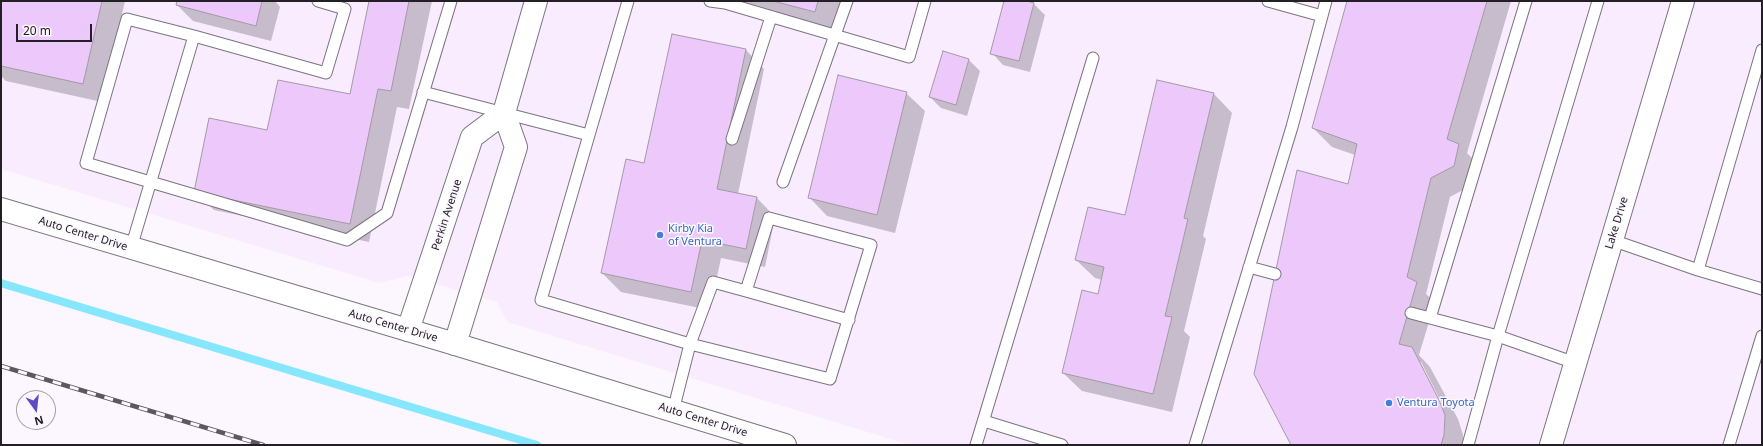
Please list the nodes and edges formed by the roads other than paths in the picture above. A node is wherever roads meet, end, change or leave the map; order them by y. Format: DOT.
graph roads {
  1 [pos="318,1"];
  2 [pos="451,1"];
  3 [pos="536,1"];
  4 [pos="628,1"];
  5 [pos="710,1"];
  6 [pos="847,1"];
  7 [pos="926,1"];
  8 [pos="1268,1"];
  9 [pos="1326,1"];
  10 [pos="1526,1"];
  11 [pos="1598,1"];
  12 [pos="1683,1"];
  13 [pos="1322,16"];
  14 [pos="771,17"];
  15 [pos="835,35"];
  16 [pos="194,36"];
  17 [pos="1762,50"];
  18 [pos="1093,58"];
  19 [pos="423,92"];
  20 [pos="504,113"];
  21 [pos="589,135"];
  22 [pos="732,140"];
  23 [pos="151,182"];
  24 [pos="783,182"];
  25 [pos="1,209"];
  26 [pos="1612,240"];
  27 [pos="131,248"];
  28 [pos="1249,267"];
  29 [pos="1698,270"];
  30 [pos="1275,274"];
  31 [pos="1762,289"];
  32 [pos="746,291"];
  33 [pos="1411,313"];
  34 [pos="1430,318"];
  35 [pos="849,320"];
  36 [pos="408,330"];
  37 [pos="1498,336"];
  38 [pos="1762,336"];
  39 [pos="454,344"];
  40 [pos="690,344"];
  41 [pos="1575,363"];
  42 [pos="673,411"];
  43 [pos="984,421"];
  44 [pos="785,445"];
  45 [pos="976,445"];
  46 [pos="1062,445"];
  47 [pos="1195,445"];
  48 [pos="1468,445"];
  49 [pos="1551,445"];
  50 [pos="1729,445"];
  1 -- 16 [label="lane"];
  2 -- 19 [label="lane"];
  3 -- 20 [label="street"];
  4 -- 21 [label="lane"];
  5 -- 14 [label="lane"];
  6 -- 15 [label="lane"];
  7 -- 15 [label="lane"];
  8 -- 13 [label="lane"];
  9 -- 13 [label="lane"];
  10 -- 34 [label="lane"];
  11 -- 37 [label="lane"];
  12 -- 26 [label="street, Lake Drive"];
  13 -- 28 [label="lane"];
  14 -- 15 [label="lane"];
  14 -- 22 [label="lane"];
  15 -- 24 [label="lane"];
  16 -- 23 [label="lane"];
  16 -- 23 [label="lane"];
  17 -- 29 [label="lane"];
  18 -- 43 [label="lane"];
  19 -- 20 [label="lane"];
  19 -- 23 [label="lane"];
  20 -- 21 [label="lane"];
  20 -- 36 [label="street, Perkin Avenue"];
  20 -- 39 [label="street"];
  21 -- 40 [label="lane"];
  23 -- 27 [label="lane"];
  25 -- 27 [label="street, Auto Center Drive"];
  26 -- 29 [label="lane"];
  26 -- 41 [label="street, Lake Drive"];
  27 -- 36 [label="street, Auto Center Drive"];
  28 -- 30 [label="lane"];
  28 -- 47 [label="lane"];
  29 -- 31 [label="lane"];
  32 -- 35 [label="lane"];
  32 -- 35 [label="lane"];
  32 -- 40 [label="lane"];
  33 -- 34 [label="lane"];
  34 -- 37 [label="lane"];
  35 -- 40 [label="lane"];
  36 -- 39 [label="street, Auto Center Drive"];
  37 -- 41 [label="lane"];
  37 -- 48 [label="lane"];
  38 -- 50 [label="lane"];
  39 -- 42 [label="street, Auto Center Drive"];
  40 -- 42 [label="lane"];
  41 -- 49 [label="street, Lake Drive"];
  42 -- 44 [label="street, Auto Center Drive"];
  43 -- 45 [label="lane"];
  43 -- 46 [label="lane"];
}
